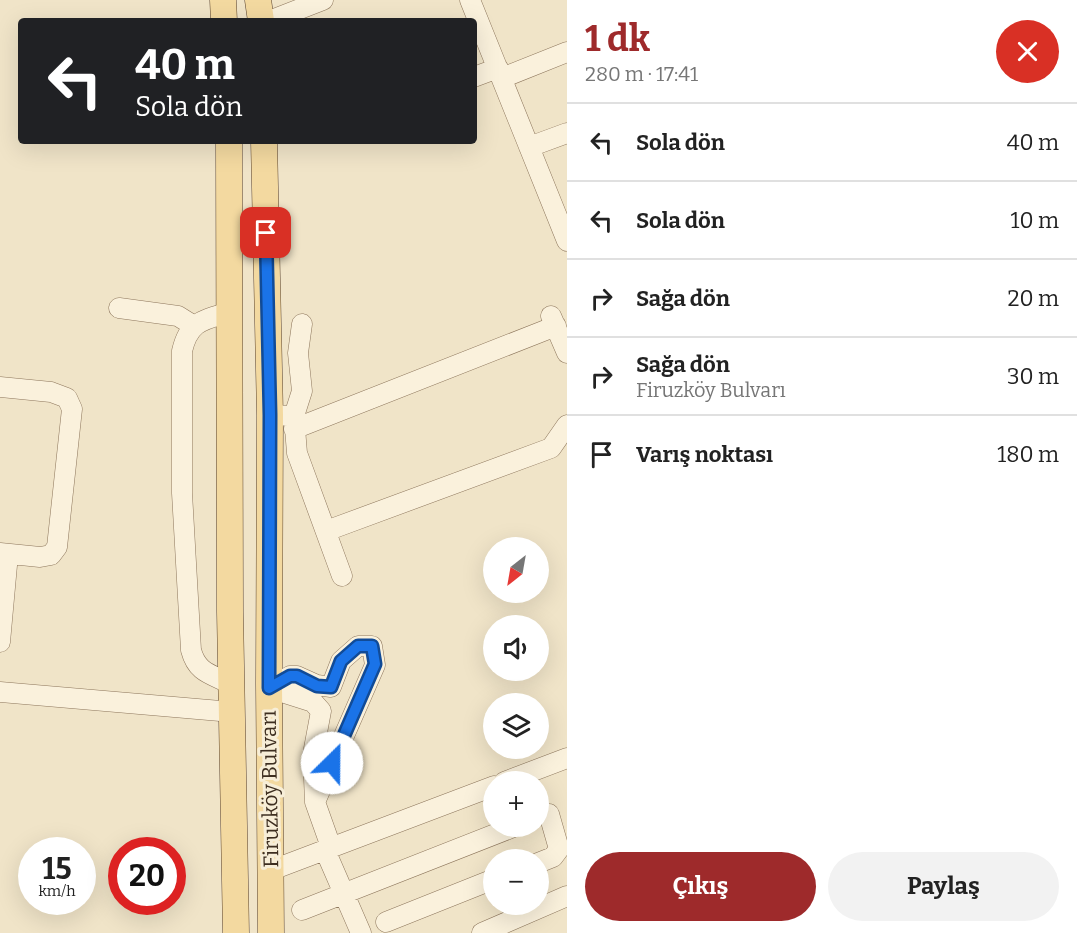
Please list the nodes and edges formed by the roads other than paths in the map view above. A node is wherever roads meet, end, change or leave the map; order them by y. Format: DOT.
graph roads {
  1 [pos="223,0"];
  2 [pos="258,0"];
  3 [pos="323,0"];
  4 [pos="470,0"];
  5 [pos="224,18"];
  6 [pos="261,18"];
  7 [pos="277,18"];
  8 [pos="567,52"];
  9 [pos="500,73"];
  10 [pos="477,77"];
  11 [pos="567,133"];
  12 [pos="229,144"];
  13 [pos="264,144"];
  14 [pos="276,144"];
  15 [pos="529,147"];
  16 [pos="264,179"];
  17 [pos="566,233"];
  18 [pos="119,308"];
  19 [pos="230,312"];
  20 [pos="302,324"];
  21 [pos="194,326"];
  22 [pos="567,353"];
  23 [pos="0,387"];
  24 [pos="286,420"];
  25 [pos="567,424"];
  26 [pos="326,531"];
  27 [pos="4,554"];
  28 [pos="230,565"];
  29 [pos="342,576"];
  30 [pos="0,642"];
  31 [pos="231,684"];
  32 [pos="269,688"];
  33 [pos="0,692"];
  34 [pos="232,712"];
  35 [pos="567,758"];
  36 [pos="533,771"];
  37 [pos="483,790"];
  38 [pos="315,802"];
  39 [pos="551,813"];
  40 [pos="488,837"];
  41 [pos="328,848"];
  42 [pos="549,859"];
  43 [pos="272,870"];
  44 [pos="483,883"];
  45 [pos="338,896"];
  46 [pos="567,896"];
  47 [pos="302,910"];
  48 [pos="386,922"];
  49 [pos="236,933"];
  50 [pos="271,933"];
  51 [pos="346,933"];
  52 [pos="361,933"];
  53 [pos="482,933"];
  1 -- 5 [label="main road"];
  2 -- 6 [label="main road"];
  3 -- 7 [label="street"];
  4 -- 9 [label="street"];
  8 -- 9 [label="street"];
  9 -- 10 [label="street"];
  9 -- 15 [label="street"];
  11 -- 15 [label="street"];
  12 -- 19 [label="main road, Firuzköy Bulvarı"];
  13 -- 16 [label="main road, Firuzköy Bulvarı"];
  14 -- 16 [label="street"];
  15 -- 17 [label="street"];
  16 -- 24 [label="main road, Firuzköy Bulvarı"];
  18 -- 21 [label="street"];
  19 -- 21 [label="street"];
  19 -- 28 [label="main road, Firuzköy Bulvarı"];
  20 -- 24 [label="street"];
  21 -- 31 [label="street"];
  22 -- 24 [label="street"];
  23 -- 27 [label="street"];
  24 -- 26 [label="street"];
  24 -- 32 [label="main road, Firuzköy Bulvarı"];
  25 -- 26 [label="street"];
  26 -- 29 [label="street"];
  27 -- 30 [label="street"];
  28 -- 31 [label="main road, Firuzköy Bulvarı"];
  28 -- 32 [label="main road"];
  31 -- 34 [label="main road, Firuzköy Bulvarı"];
  32 -- 38 [label="street"];
  32 -- 38 [label="street"];
  32 -- 43 [label="main road, Firuzköy Bulvarı"];
  33 -- 34 [label="street"];
  34 -- 49 [label="main road, Firuzköy Bulvarı"];
  35 -- 36 [label="street"];
  37 -- 41 [label="street"];
  38 -- 41 [label="street"];
  39 -- 42 [label="street"];
  40 -- 45 [label="street"];
  41 -- 43 [label="street"];
  41 -- 45 [label="street"];
  43 -- 50 [label="main road, Firuzköy Bulvarı"];
  44 -- 48 [label="street"];
  45 -- 47 [label="street"];
  45 -- 51 [label="street"];
  45 -- 52 [label="street"];
  46 -- 53 [label="street"];
}
